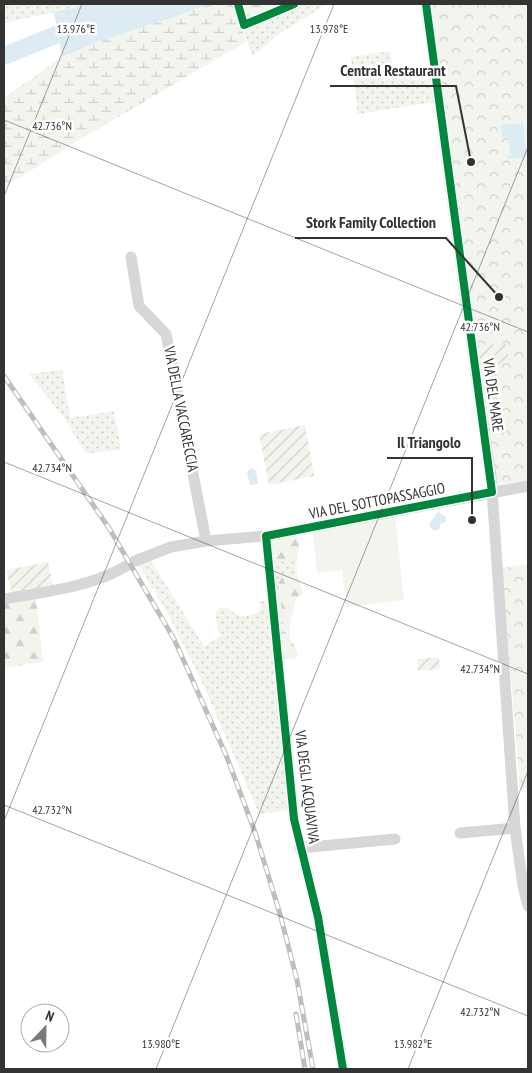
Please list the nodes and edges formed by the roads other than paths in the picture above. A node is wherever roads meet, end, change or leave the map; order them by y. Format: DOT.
graph roads {
  1 [pos="426,4"];
  2 [pos="130,257"];
  3 [pos="528,486"];
  4 [pos="492,492"];
  5 [pos="266,536"];
  6 [pos="206,541"];
  7 [pos="135,561"];
  8 [pos="119,570"];
  9 [pos="4,599"];
  10 [pos="515,828"];
  11 [pos="460,833"];
  12 [pos="395,839"];
  13 [pos="300,848"];
  14 [pos="528,906"];
  15 [pos="343,1069"];
  1 -- 4 [label="street, VIA DEL MARE"];
  2 -- 6 [label="street, VIA DELLA VACCARECCIA"];
  3 -- 4 [label="street, VIA DEL SOTTOPASSAGGIO"];
  4 -- 5 [label="street, VIA DEL SOTTOPASSAGGIO"];
  4 -- 10 [label="street, VIA DEL MARE"];
  5 -- 6 [label="street, VIA DEL SOTTOPASSAGGIO"];
  5 -- 13 [label="street, VIA DEGLI ACQUAVIVA"];
  6 -- 7 [label="street, VIA DEL SOTTOPASSAGGIO"];
  8 -- 9 [label="street"];
  10 -- 11 [label="street"];
  10 -- 14 [label="street, VIA DEL MARE"];
  12 -- 13 [label="street, VIA DEGLI ACQUAVIVA"];
  13 -- 15 [label="street, VIA DEGLI ACQUAVIVA"];
}
